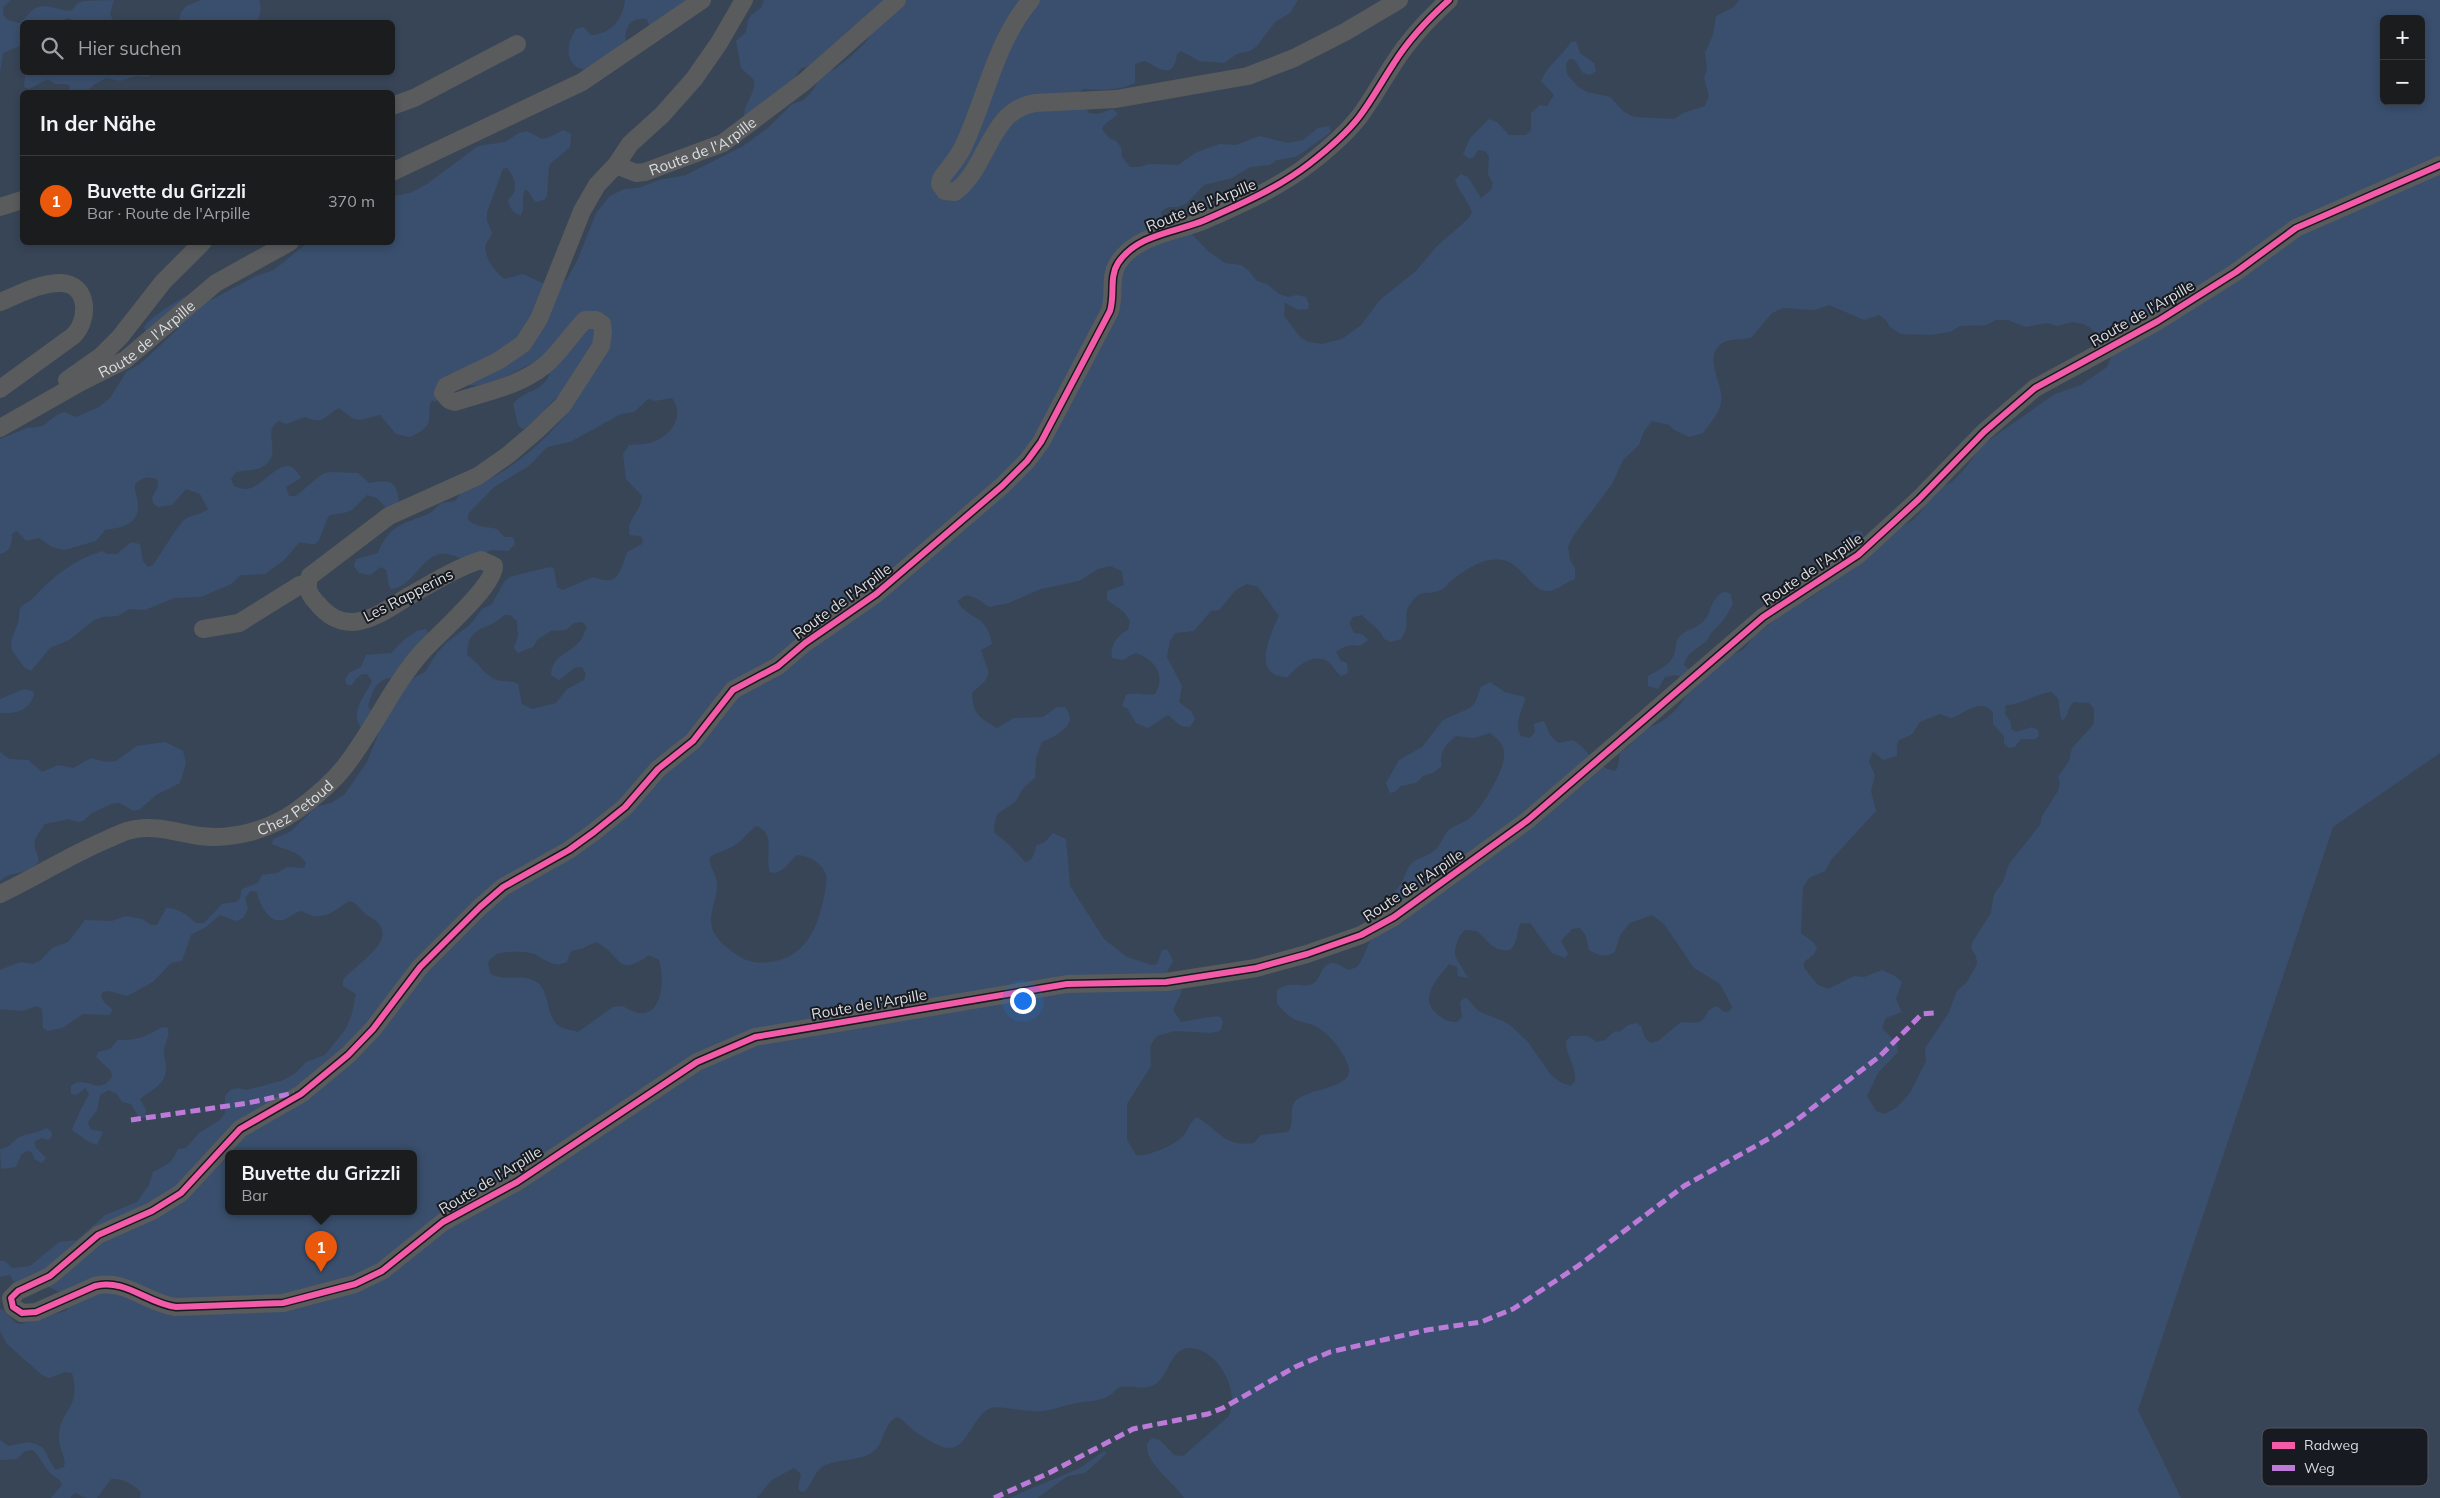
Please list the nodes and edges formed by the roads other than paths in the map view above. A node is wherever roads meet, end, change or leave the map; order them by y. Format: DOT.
graph roads {
  1 [pos="702,0"];
  2 [pos="744,0"];
  3 [pos="897,0"];
  4 [pos="1030,0"];
  5 [pos="1399,0"];
  6 [pos="1449,0"];
  7 [pos="517,44"];
  8 [pos="395,105"];
  9 [pos="616,165"];
  10 [pos="2440,165"];
  11 [pos="395,171"];
  12 [pos="20,201"];
  13 [pos="0,207"];
  14 [pos="200,245"];
  15 [pos="285,245"];
  16 [pos="0,302"];
  17 [pos="0,389"];
  18 [pos="42,406"];
  19 [pos="0,428"];
  20 [pos="494,566"];
  21 [pos="308,584"];
  22 [pos="203,629"];
  23 [pos="0,894"];
  24 [pos="5,1303"];
  1 -- 11 [label="street"];
  2 -- 9 [label="street, Route de l'Arpille"];
  3 -- 9 [label="street, Route de l'Arpille"];
  4 -- 5 [label="street"];
  6 -- 24 [label="street, Route de l'Arpille"];
  7 -- 8 [label="street"];
  9 -- 21 [label="street"];
  10 -- 24 [label="street, Route de l'Arpille"];
  12 -- 13 [label="street"];
  14 -- 18 [label="street"];
  15 -- 18 [label="street, Route de l'Arpille"];
  16 -- 17 [label="street"];
  18 -- 19 [label="street, Route de l'Arpille"];
  20 -- 21 [label="street, Les Rapperins"];
  20 -- 23 [label="street, Chez Petoud"];
  21 -- 22 [label="street"];
}
